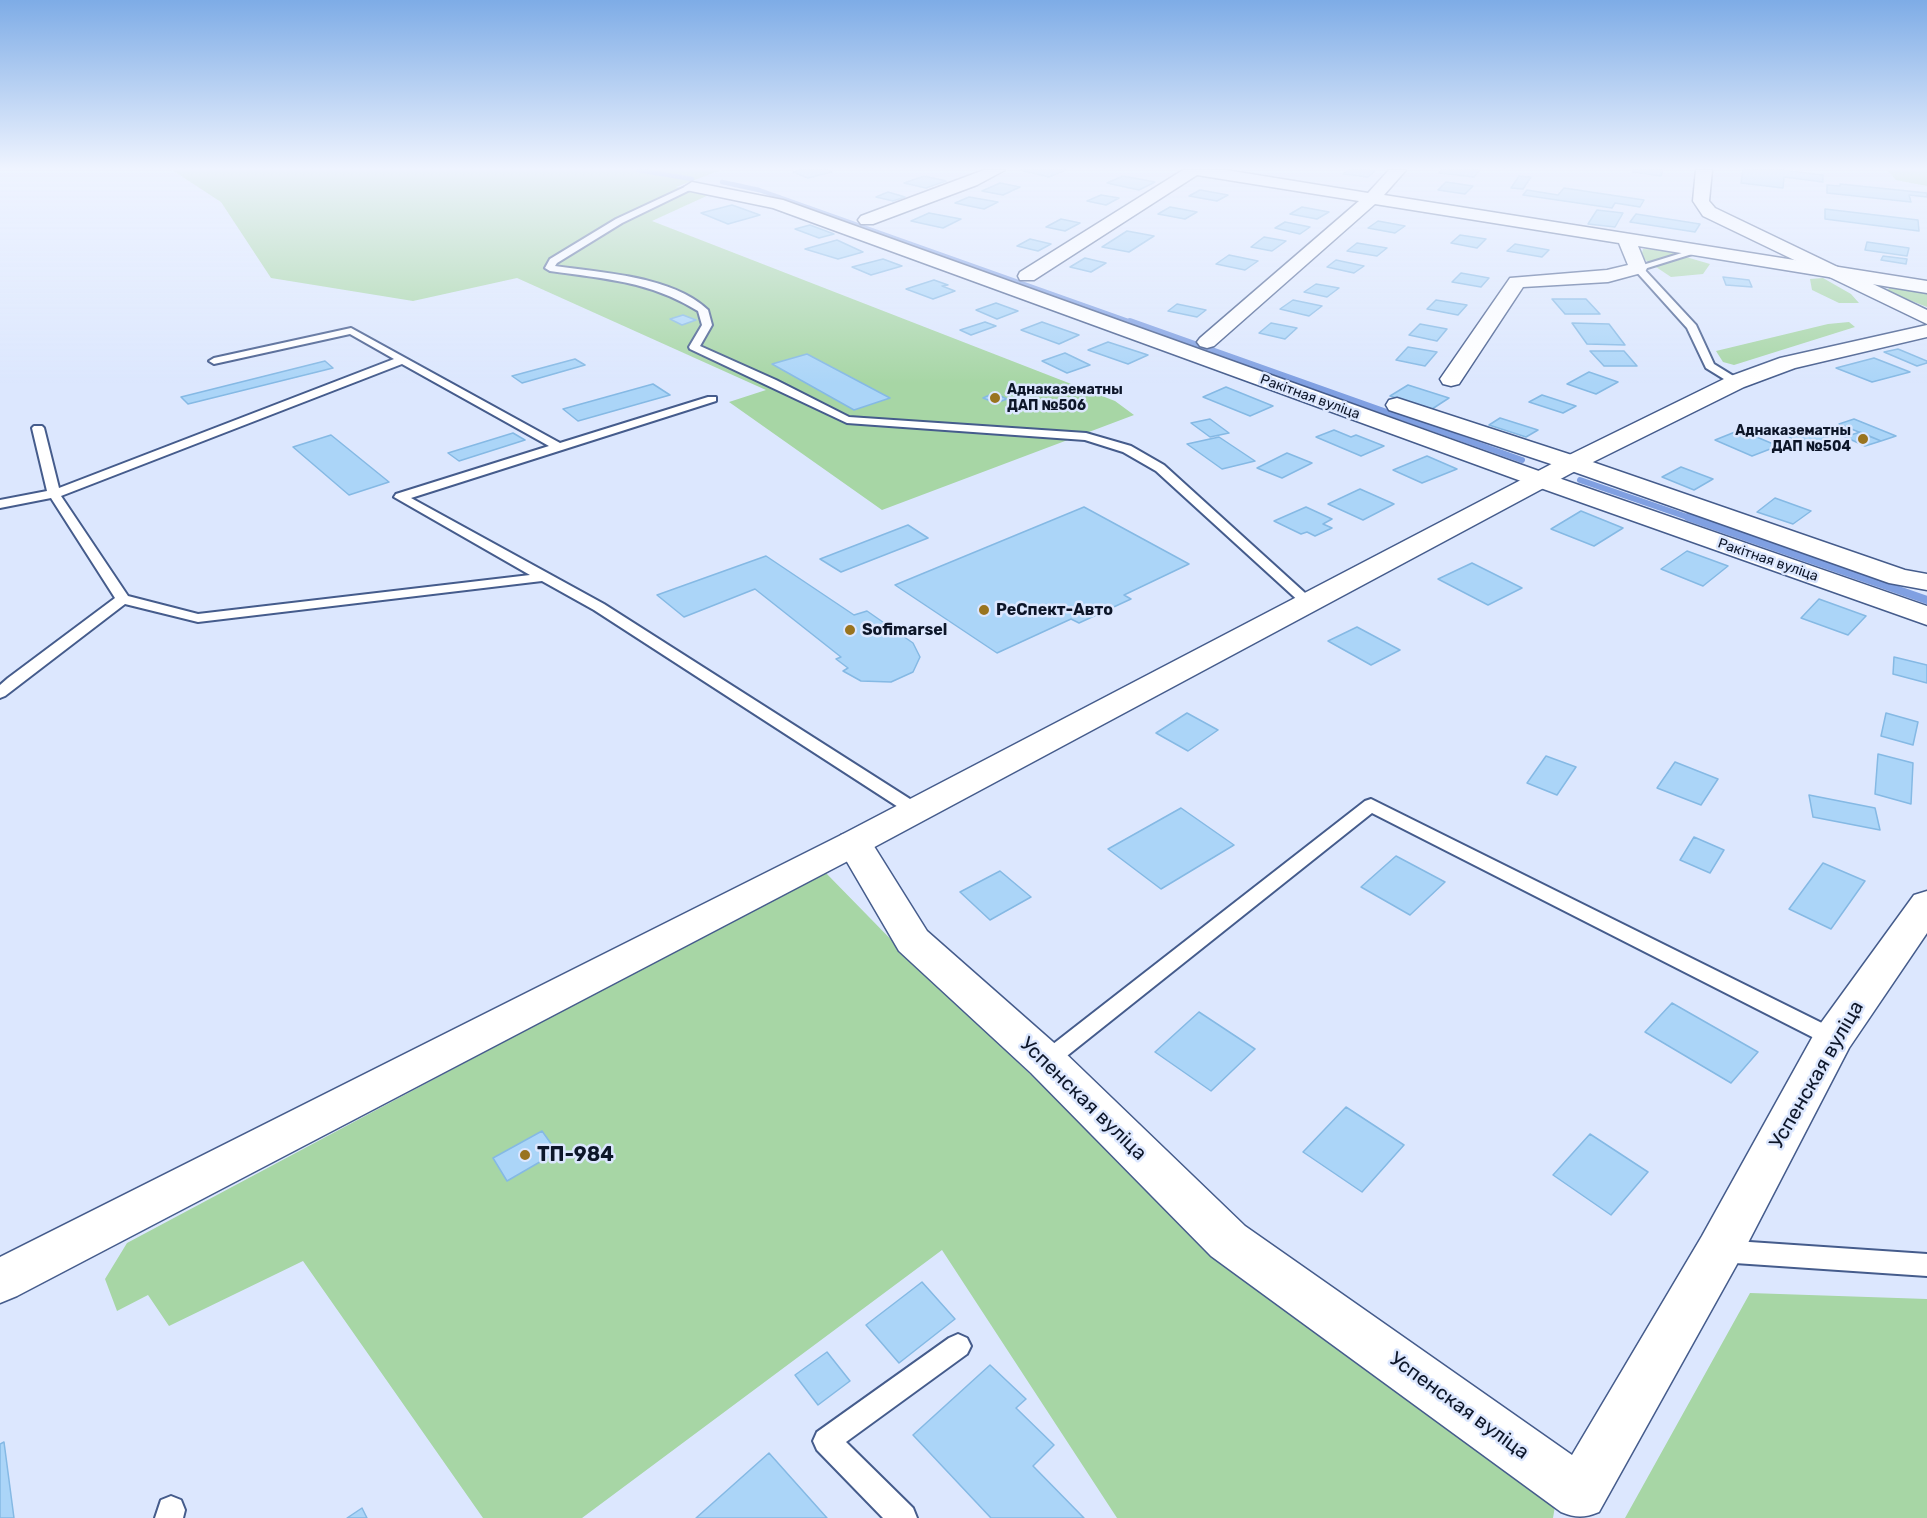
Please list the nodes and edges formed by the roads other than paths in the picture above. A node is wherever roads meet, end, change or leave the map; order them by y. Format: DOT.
graph roads {
  1 [pos="586,241"];
  2 [pos="879,241"];
  3 [pos="927,241"];
  4 [pos="1083,241"];
  5 [pos="1323,241"];
  6 [pos="1627,241"];
  7 [pos="1644,241"];
  8 [pos="1767,241"];
  9 [pos="1701,250"];
  10 [pos="1638,268"];
  11 [pos="1828,271"];
  12 [pos="1027,276"];
  13 [pos="1927,287"];
  14 [pos="1927,318"];
  15 [pos="1927,331"];
  16 [pos="1207,342"];
  17 [pos="402,360"];
  18 [pos="214,361"];
  19 [pos="1318,379"];
  20 [pos="1451,379"];
  21 [pos="1736,382"];
  22 [pos="712,399"];
  23 [pos="1384,401"];
  24 [pos="38,428"];
  25 [pos="559,447"];
  26 [pos="1572,463"];
  27 [pos="1540,480"];
  28 [pos="54,494"];
  29 [pos="0,504"];
  30 [pos="544,577"];
  31 [pos="1927,582"];
  32 [pos="123,599"];
  33 [pos="1308,602"];
  34 [pos="1927,616"];
  35 [pos="0,693"];
  36 [pos="915,810"];
  37 [pos="854,843"];
  38 [pos="1927,904"];
  39 [pos="1833,1038"];
  40 [pos="1046,1061"];
  41 [pos="1719,1251"];
  42 [pos="1927,1266"];
  43 [pos="0,1281"];
  44 [pos="958,1346"];
  45 [pos="1578,1505"];
  46 [pos="903,1518"];
  1 -- 33 [label="lane"];
  2 -- 27 [label="street, Ракітная вуліца"];
  3 -- 12 [label="street, Ракітная вуліца"];
  4 -- 12 [label="street"];
  5 -- 16 [label="street"];
  6 -- 10 [label="street"];
  7 -- 9 [label="street"];
  8 -- 11 [label="street"];
  9 -- 10 [label="lane"];
  9 -- 11 [label="street"];
  10 -- 20 [label="street"];
  10 -- 21 [label="lane"];
  11 -- 13 [label="street"];
  11 -- 14 [label="street"];
  12 -- 16 [label="street, Ракітная вуліца"];
  15 -- 21 [label="street"];
  16 -- 19 [label="street, Ракітная вуліца"];
  17 -- 18 [label="lane"];
  17 -- 25 [label="lane"];
  17 -- 28 [label="lane"];
  21 -- 26 [label="street"];
  22 -- 25 [label="lane"];
  23 -- 26 [label="street, Ракітная вуліца"];
  24 -- 28 [label="lane"];
  25 -- 30 [label="lane"];
  26 -- 27 [label="street"];
  26 -- 31 [label="street, Ракітная вуліца"];
  27 -- 33 [label="street"];
  27 -- 34 [label="street, Ракітная вуліца"];
  28 -- 29 [label="lane"];
  28 -- 32 [label="lane"];
  30 -- 32 [label="lane"];
  30 -- 36 [label="lane"];
  32 -- 35 [label="lane"];
  33 -- 36 [label="street"];
  36 -- 37 [label="street"];
  37 -- 40 [label="street, Успенская вуліца"];
  37 -- 43 [label="street"];
  38 -- 39 [label="street, Успенская вуліца"];
  39 -- 40 [label="lane"];
  39 -- 41 [label="street, Успенская вуліца"];
  40 -- 45 [label="street, Успенская вуліца"];
  41 -- 42 [label="lane"];
  41 -- 45 [label="street, Успенская вуліца"];
  44 -- 46 [label="lane"];
}
